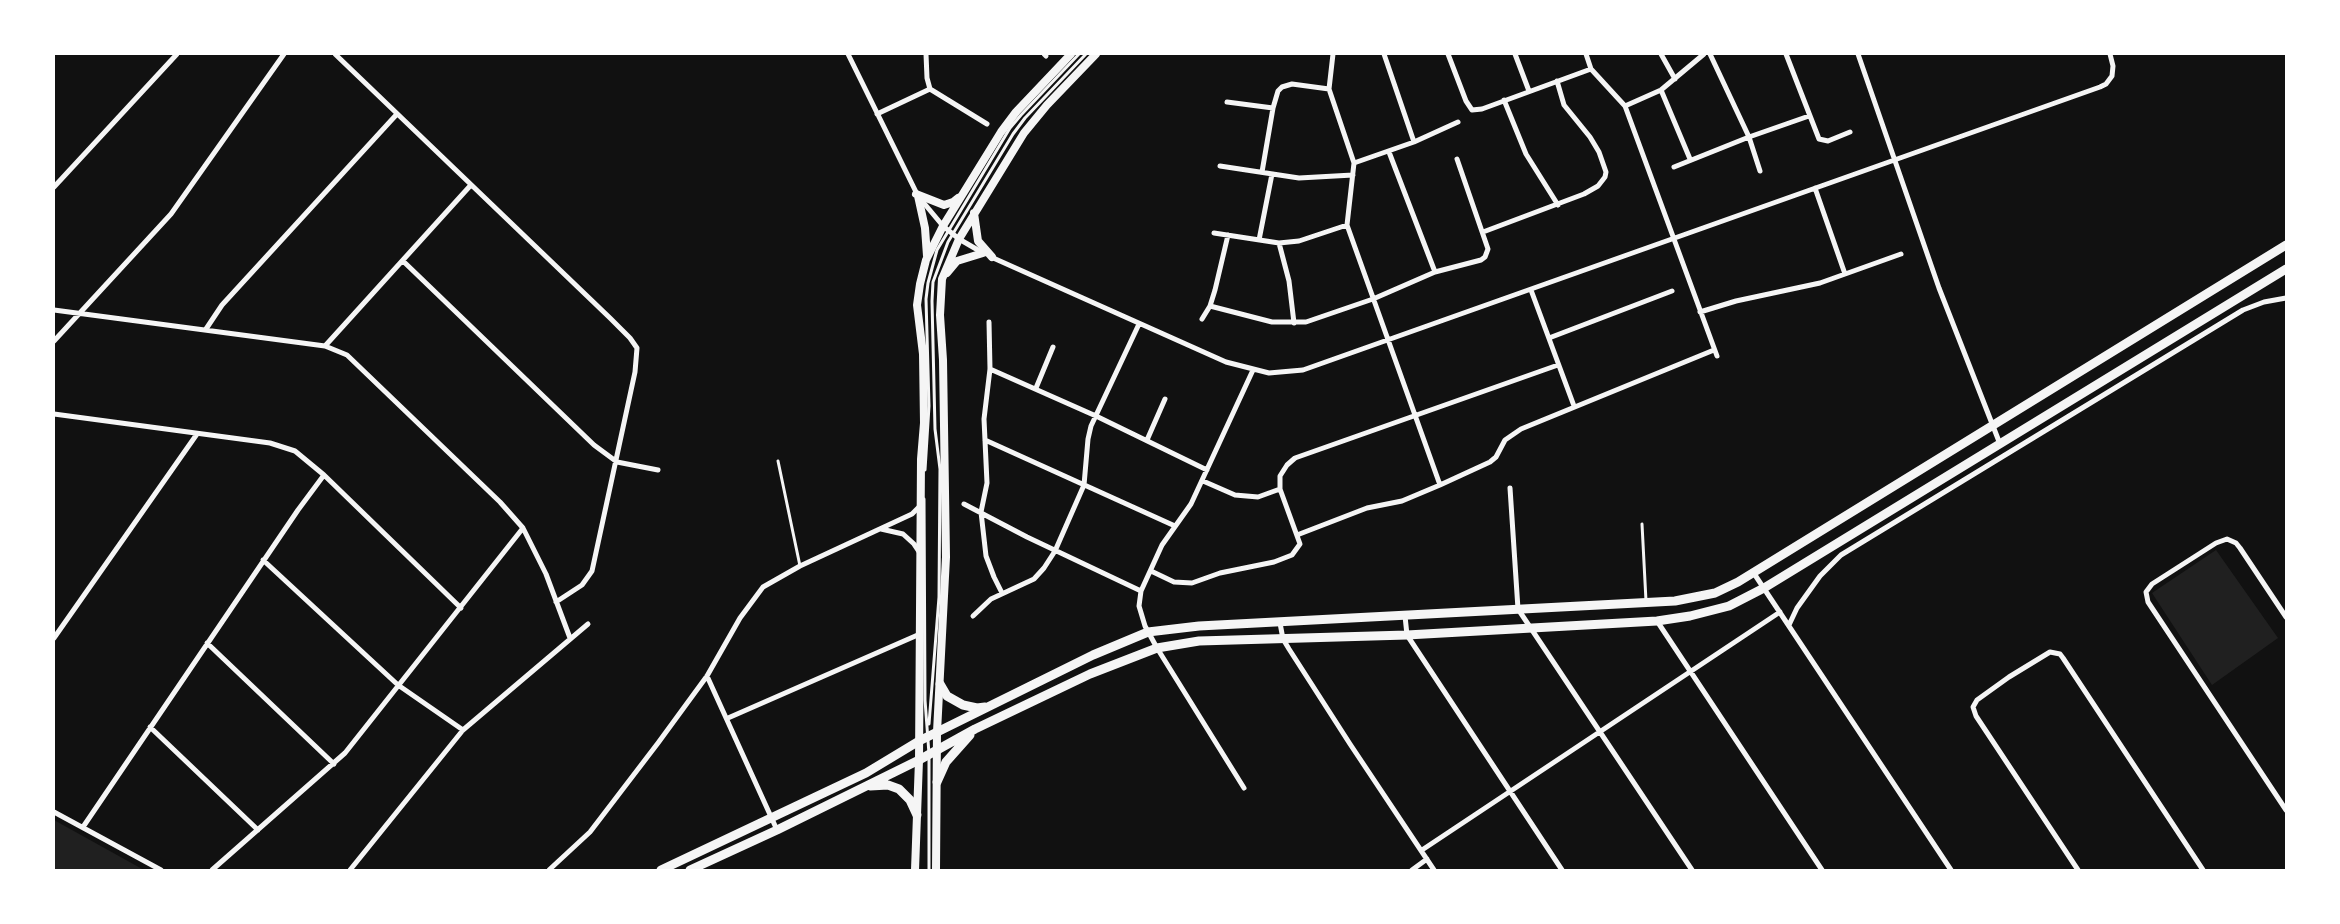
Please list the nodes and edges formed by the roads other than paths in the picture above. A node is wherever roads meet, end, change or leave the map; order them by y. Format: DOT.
graph roads {
  1 [pos="177,54"];
  2 [pos="284,54"];
  3 [pos="334,54"];
  4 [pos="848,54"];
  5 [pos="926,54"];
  6 [pos="1072,54"];
  7 [pos="1078,54"];
  8 [pos="1086,54"];
  9 [pos="1096,54"];
  10 [pos="1333,54"];
  11 [pos="1448,54"];
  12 [pos="1515,54"];
  13 [pos="1586,54"];
  14 [pos="1661,54"];
  15 [pos="1704,54"];
  16 [pos="1710,54"];
  17 [pos="1786,54"];
  18 [pos="1858,54"];
  19 [pos="1384,56"];
  20 [pos="2110,56"];
  21 [pos="1591,69"];
  22 [pos="1675,79"];
  23 [pos="1557,81"];
  24 [pos="1329,89"];
  25 [pos="930,90"];
  26 [pos="1529,90"];
  27 [pos="1661,90"];
  28 [pos="1504,100"];
  29 [pos="1227,102"];
  30 [pos="1625,106"];
  31 [pos="1273,108"];
  32 [pos="397,114"];
  33 [pos="877,114"];
  34 [pos="1809,116"];
  35 [pos="1458,122"];
  36 [pos="987,124"];
  37 [pos="1850,132"];
  38 [pos="1749,136"];
  39 [pos="1414,142"];
  40 [pos="1389,152"];
  41 [pos="1457,159"];
  42 [pos="1896,159"];
  43 [pos="1690,160"];
  44 [pos="1354,163"];
  45 [pos="1220,166"];
  46 [pos="1674,167"];
  47 [pos="1760,171"];
  48 [pos="1262,172"];
  49 [pos="1272,174"];
  50 [pos="1353,175"];
  51 [pos="470,186"];
  52 [pos="54,187"];
  53 [pos="1815,188"];
  54 [pos="962,194"];
  55 [pos="917,195"];
  56 [pos="1558,205"];
  57 [pos="974,211"];
  58 [pos="1347,224"];
  59 [pos="950,232"];
  60 [pos="1483,232"];
  61 [pos="1214,233"];
  62 [pos="1228,235"];
  63 [pos="1674,239"];
  64 [pos="1259,240"];
  65 [pos="1279,244"];
  66 [pos="2286,245"];
  67 [pos="983,253"];
  68 [pos="1901,254"];
  69 [pos="992,257"];
  70 [pos="926,260"];
  71 [pos="403,261"];
  72 [pos="2286,269"];
  73 [pos="1435,272"];
  74 [pos="1845,274"];
  75 [pos="942,279"];
  76 [pos="1531,290"];
  77 [pos="1672,290"];
  78 [pos="2286,298"];
  79 [pos="1373,299"];
  80 [pos="1210,306"];
  81 [pos="54,310"];
  82 [pos="1700,312"];
  83 [pos="80,313"];
  84 [pos="1202,319"];
  85 [pos="989,322"];
  86 [pos="1294,323"];
  87 [pos="1139,324"];
  88 [pos="206,328"];
  89 [pos="1549,338"];
  90 [pos="1388,340"];
  91 [pos="54,341"];
  92 [pos="325,346"];
  93 [pos="1053,348"];
  94 [pos="1558,365"];
  95 [pos="990,369"];
  96 [pos="1253,370"];
  97 [pos="1036,388"];
  98 [pos="1165,399"];
  99 [pos="1574,406"];
  100 [pos="54,414"];
  101 [pos="1096,416"];
  102 [pos="1415,416"];
  103 [pos="1992,427"];
  104 [pos="197,434"];
  105 [pos="985,440"];
  106 [pos="1147,440"];
  107 [pos="2000,444"];
  108 [pos="778,461"];
  109 [pos="616,462"];
  110 [pos="658,470"];
  111 [pos="1207,470"];
  112 [pos="324,475"];
  113 [pos="1203,481"];
  114 [pos="1084,485"];
  115 [pos="1440,485"];
  116 [pos="1510,488"];
  117 [pos="1280,489"];
  118 [pos="964,504"];
  119 [pos="920,506"];
  120 [pos="982,512"];
  121 [pos="1642,524"];
  122 [pos="1175,526"];
  123 [pos="523,528"];
  124 [pos="880,529"];
  125 [pos="1297,534"];
  126 [pos="1055,551"];
  127 [pos="920,554"];
  128 [pos="263,560"];
  129 [pos="800,566"];
  130 [pos="1151,571"];
  131 [pos="1753,572"];
  132 [pos="1764,588"];
  133 [pos="1141,591"];
  134 [pos="1002,593"];
  135 [pos="556,602"];
  136 [pos="1646,602"];
  137 [pos="460,608"];
  138 [pos="1518,609"];
  139 [pos="1780,612"];
  140 [pos="973,616"];
  141 [pos="1405,616"];
  142 [pos="2286,617"];
  143 [pos="1657,621"];
  144 [pos="1280,622"];
  145 [pos="588,624"];
  146 [pos="1789,625"];
  147 [pos="1532,629"];
  148 [pos="1148,632"];
  149 [pos="920,634"];
  150 [pos="1407,635"];
  151 [pos="54,638"];
  152 [pos="570,638"];
  153 [pos="1283,639"];
  154 [pos="207,643"];
  155 [pos="1157,648"];
  156 [pos="1690,672"];
  157 [pos="707,676"];
  158 [pos="940,684"];
  159 [pos="398,685"];
  160 [pos="988,706"];
  161 [pos="728,718"];
  162 [pos="150,727"];
  163 [pos="975,729"];
  164 [pos="463,730"];
  165 [pos="1600,731"];
  166 [pos="928,732"];
  167 [pos="937,732"];
  168 [pos="919,741"];
  169 [pos="933,752"];
  170 [pos="920,760"];
  171 [pos="334,764"];
  172 [pos="936,782"];
  173 [pos="867,786"];
  174 [pos="1244,788"];
  175 [pos="1510,791"];
  176 [pos="2286,810"];
  177 [pos="54,812"];
  178 [pos="917,815"];
  179 [pos="771,819"];
  180 [pos="83,827"];
  181 [pos="258,830"];
  182 [pos="777,830"];
  183 [pos="1422,850"];
  184 [pos="1427,859"];
  185 [pos="161,870"];
  186 [pos="212,870"];
  187 [pos="350,870"];
  188 [pos="549,870"];
  189 [pos="661,870"];
  190 [pos="690,870"];
  191 [pos="915,870"];
  192 [pos="929,870"];
  193 [pos="936,870"];
  194 [pos="1412,870"];
  195 [pos="1434,870"];
  196 [pos="1562,870"];
  197 [pos="1692,870"];
  198 [pos="1822,870"];
  199 [pos="1951,870"];
  200 [pos="2078,870"];
  201 [pos="2203,870"];
  1 -- 52 [label="street"];
  2 -- 83 [label="street"];
  3 -- 32 [label="street"];
  4 -- 33 [label="street"];
  5 -- 25 [label="street"];
  6 -- 54 [label="main road"];
  7 -- 59 [label="lane"];
  8 -- 59 [label="lane"];
  9 -- 57 [label="main road"];
  10 -- 24 [label="street"];
  11 -- 28 [label="street"];
  12 -- 26 [label="street"];
  13 -- 21 [label="street"];
  14 -- 22 [label="street"];
  15 -- 22 [label="street"];
  16 -- 38 [label="street"];
  17 -- 34 [label="street"];
  18 -- 42 [label="street"];
  19 -- 39 [label="street"];
  20 -- 42 [label="street"];
  21 -- 23 [label="street"];
  21 -- 30 [label="street"];
  22 -- 27 [label="street"];
  23 -- 26 [label="street"];
  23 -- 56 [label="street"];
  24 -- 31 [label="street"];
  24 -- 44 [label="street"];
  25 -- 33 [label="street"];
  25 -- 36 [label="street"];
  26 -- 28 [label="street"];
  27 -- 30 [label="street"];
  27 -- 43 [label="street"];
  28 -- 56 [label="street"];
  29 -- 31 [label="street"];
  30 -- 63 [label="street"];
  31 -- 48 [label="street"];
  32 -- 51 [label="street"];
  32 -- 88 [label="street"];
  33 -- 55 [label="street"];
  34 -- 37 [label="street"];
  34 -- 38 [label="street"];
  35 -- 39 [label="street"];
  38 -- 43 [label="street"];
  38 -- 47 [label="street"];
  39 -- 40 [label="street"];
  40 -- 44 [label="street"];
  40 -- 73 [label="street"];
  41 -- 60 [label="street"];
  42 -- 53 [label="street"];
  42 -- 103 [label="street"];
  43 -- 46 [label="street"];
  44 -- 50 [label="street"];
  45 -- 48 [label="street"];
  48 -- 49 [label="street"];
  49 -- 50 [label="street"];
  49 -- 64 [label="street"];
  50 -- 58 [label="street"];
  51 -- 71 [label="street"];
  51 -- 109 [label="street"];
  53 -- 63 [label="street"];
  53 -- 74 [label="street"];
  54 -- 55 [label="main road"];
  54 -- 59 [label="main road"];
  55 -- 59 [label="street"];
  55 -- 70 [label="main road"];
  56 -- 60 [label="street"];
  57 -- 59 [label="main road"];
  57 -- 69 [label="main road"];
  58 -- 65 [label="street"];
  58 -- 79 [label="street"];
  59 -- 67 [label="street"];
  59 -- 70 [label="main road"];
  59 -- 75 [label="main road"];
  59 -- 166 [label="lane"];
  59 -- 166 [label="lane"];
  60 -- 73 [label="street"];
  61 -- 62 [label="street"];
  62 -- 64 [label="street"];
  62 -- 80 [label="street"];
  63 -- 76 [label="street"];
  63 -- 82 [label="street"];
  64 -- 65 [label="street"];
  65 -- 86 [label="street"];
  66 -- 103 [label="main road"];
  67 -- 69 [label="street"];
  67 -- 75 [label="main road"];
  68 -- 74 [label="street"];
  69 -- 87 [label="street"];
  70 -- 119 [label="main road"];
  71 -- 92 [label="street"];
  71 -- 109 [label="street"];
  72 -- 107 [label="main road"];
  73 -- 79 [label="street"];
  74 -- 82 [label="street"];
  75 -- 158 [label="main road"];
  76 -- 89 [label="street"];
  76 -- 90 [label="street"];
  77 -- 89 [label="street"];
  78 -- 146 [label="street"];
  79 -- 86 [label="street"];
  79 -- 90 [label="street"];
  80 -- 84 [label="street"];
  80 -- 86 [label="street"];
  81 -- 83 [label="street"];
  82 -- 99 [label="street"];
  83 -- 88 [label="street"];
  83 -- 91 [label="street"];
  85 -- 95 [label="street"];
  87 -- 96 [label="street"];
  87 -- 101 [label="street"];
  88 -- 92 [label="street"];
  89 -- 94 [label="street"];
  90 -- 96 [label="street"];
  90 -- 102 [label="street"];
  92 -- 123 [label="street"];
  93 -- 97 [label="street"];
  94 -- 99 [label="street"];
  94 -- 102 [label="street"];
  95 -- 97 [label="street"];
  95 -- 105 [label="street"];
  96 -- 111 [label="street"];
  97 -- 101 [label="street"];
  98 -- 106 [label="street"];
  99 -- 115 [label="street"];
  100 -- 104 [label="street"];
  101 -- 106 [label="street"];
  101 -- 114 [label="street"];
  102 -- 115 [label="street"];
  102 -- 117 [label="street"];
  103 -- 107 [label="street"];
  103 -- 131 [label="main road"];
  104 -- 112 [label="street"];
  104 -- 151 [label="street"];
  105 -- 114 [label="street"];
  105 -- 120 [label="street"];
  106 -- 111 [label="street"];
  107 -- 132 [label="main road"];
  108 -- 129 [label="lane"];
  109 -- 110 [label="street"];
  109 -- 135 [label="street"];
  111 -- 113 [label="street"];
  112 -- 128 [label="street"];
  112 -- 137 [label="street"];
  113 -- 117 [label="street"];
  113 -- 122 [label="street"];
  114 -- 122 [label="street"];
  114 -- 126 [label="street"];
  115 -- 125 [label="street"];
  116 -- 138 [label="street"];
  117 -- 125 [label="street"];
  118 -- 120 [label="street"];
  119 -- 124 [label="street"];
  119 -- 127 [label="main road"];
  120 -- 126 [label="street"];
  120 -- 134 [label="street"];
  121 -- 136 [label="lane"];
  122 -- 130 [label="street"];
  123 -- 135 [label="street"];
  123 -- 137 [label="street"];
  124 -- 127 [label="street"];
  124 -- 129 [label="street"];
  125 -- 130 [label="street"];
  126 -- 133 [label="street"];
  126 -- 134 [label="street"];
  127 -- 149 [label="main road"];
  128 -- 154 [label="street"];
  128 -- 159 [label="street"];
  129 -- 157 [label="street"];
  130 -- 133 [label="street"];
  131 -- 132 [label="street"];
  131 -- 136 [label="main road"];
  132 -- 139 [label="street"];
  132 -- 143 [label="main road"];
  133 -- 148 [label="street"];
  134 -- 140 [label="street"];
  135 -- 152 [label="street"];
  136 -- 138 [label="main road"];
  137 -- 159 [label="street"];
  138 -- 141 [label="main road"];
  138 -- 147 [label="street"];
  139 -- 146 [label="street"];
  139 -- 156 [label="street"];
  141 -- 144 [label="main road"];
  141 -- 150 [label="street"];
  142 -- 176 [label="street"];
  143 -- 147 [label="main road"];
  143 -- 156 [label="street"];
  144 -- 148 [label="main road"];
  144 -- 153 [label="street"];
  145 -- 152 [label="street"];
  146 -- 199 [label="street"];
  147 -- 150 [label="main road"];
  147 -- 165 [label="street"];
  148 -- 155 [label="street"];
  148 -- 160 [label="main road"];
  149 -- 161 [label="street"];
  149 -- 168 [label="main road"];
  150 -- 153 [label="main road"];
  150 -- 175 [label="street"];
  152 -- 164 [label="street"];
  153 -- 155 [label="main road"];
  153 -- 183 [label="street"];
  154 -- 162 [label="street"];
  154 -- 171 [label="street"];
  155 -- 163 [label="main road"];
  155 -- 174 [label="street"];
  156 -- 165 [label="street"];
  156 -- 198 [label="street"];
  157 -- 161 [label="street"];
  157 -- 188 [label="street"];
  158 -- 160 [label="main road"];
  158 -- 167 [label="main road"];
  159 -- 164 [label="street"];
  159 -- 171 [label="street"];
  160 -- 167 [label="main road"];
  161 -- 179 [label="street"];
  162 -- 180 [label="street"];
  162 -- 181 [label="street"];
  163 -- 169 [label="main road"];
  163 -- 172 [label="main road"];
  164 -- 187 [label="street"];
  165 -- 175 [label="street"];
  165 -- 197 [label="street"];
  166 -- 167 [label="main road"];
  166 -- 168 [label="main road"];
  166 -- 169 [label="lane"];
  167 -- 169 [label="main road"];
  168 -- 170 [label="main road"];
  168 -- 179 [label="main road"];
  169 -- 170 [label="main road"];
  169 -- 172 [label="main road"];
  169 -- 192 [label="lane"];
  170 -- 173 [label="main road"];
  170 -- 178 [label="main road"];
  171 -- 181 [label="street"];
  172 -- 193 [label="main road"];
  173 -- 178 [label="main road"];
  173 -- 182 [label="main road"];
  175 -- 183 [label="street"];
  175 -- 196 [label="street"];
  177 -- 180 [label="street"];
  178 -- 191 [label="main road"];
  179 -- 182 [label="street"];
  179 -- 189 [label="main road"];
  180 -- 185 [label="street"];
  181 -- 186 [label="street"];
  182 -- 190 [label="main road"];
  183 -- 184 [label="street"];
  184 -- 194 [label="street"];
  184 -- 195 [label="street"];
  200 -- 201 [label="street"];
}
